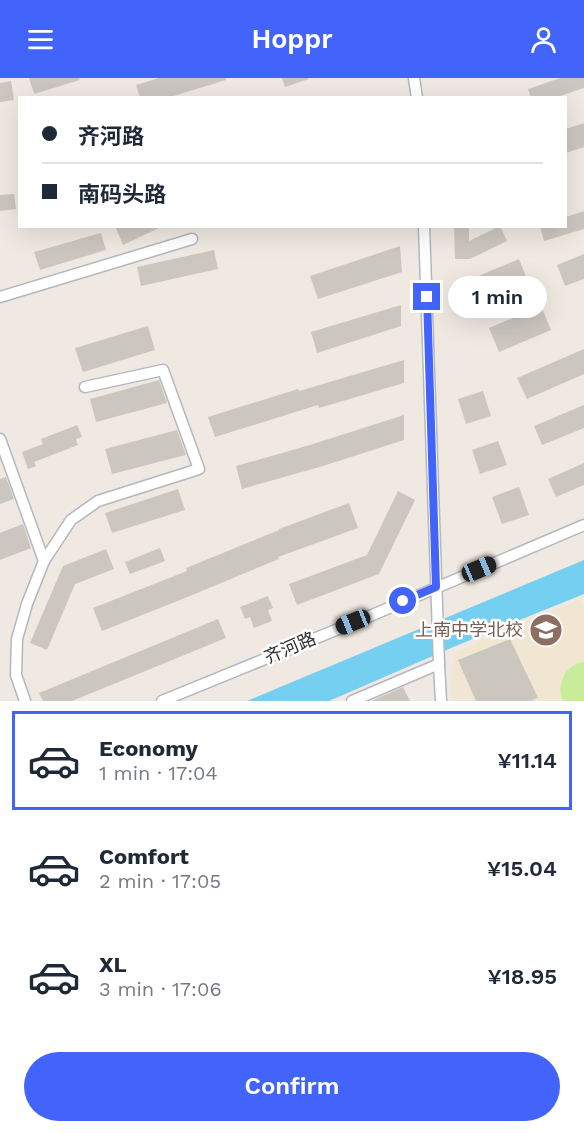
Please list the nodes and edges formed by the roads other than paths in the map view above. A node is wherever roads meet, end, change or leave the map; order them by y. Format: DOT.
graph roads {
  1 [pos="414,78"];
  2 [pos="417,96"];
  3 [pos="424,228"];
  4 [pos="192,239"];
  5 [pos="0,297"];
  6 [pos="85,387"];
  7 [pos="0,440"];
  8 [pos="584,525"];
  9 [pos="44,561"];
  10 [pos="436,587"];
  11 [pos="438,664"];
  12 [pos="25,701"];
  13 [pos="162,701"];
  14 [pos="352,701"];
  15 [pos="441,701"];
  1 -- 2 [label="street"];
  3 -- 10 [label="street"];
  4 -- 5 [label="street"];
  6 -- 9 [label="street"];
  7 -- 9 [label="street"];
  8 -- 10 [label="street, 齐河路"];
  9 -- 12 [label="street"];
  10 -- 11 [label="street"];
  10 -- 13 [label="street, 齐河路"];
  11 -- 14 [label="street"];
  11 -- 15 [label="street"];
}
